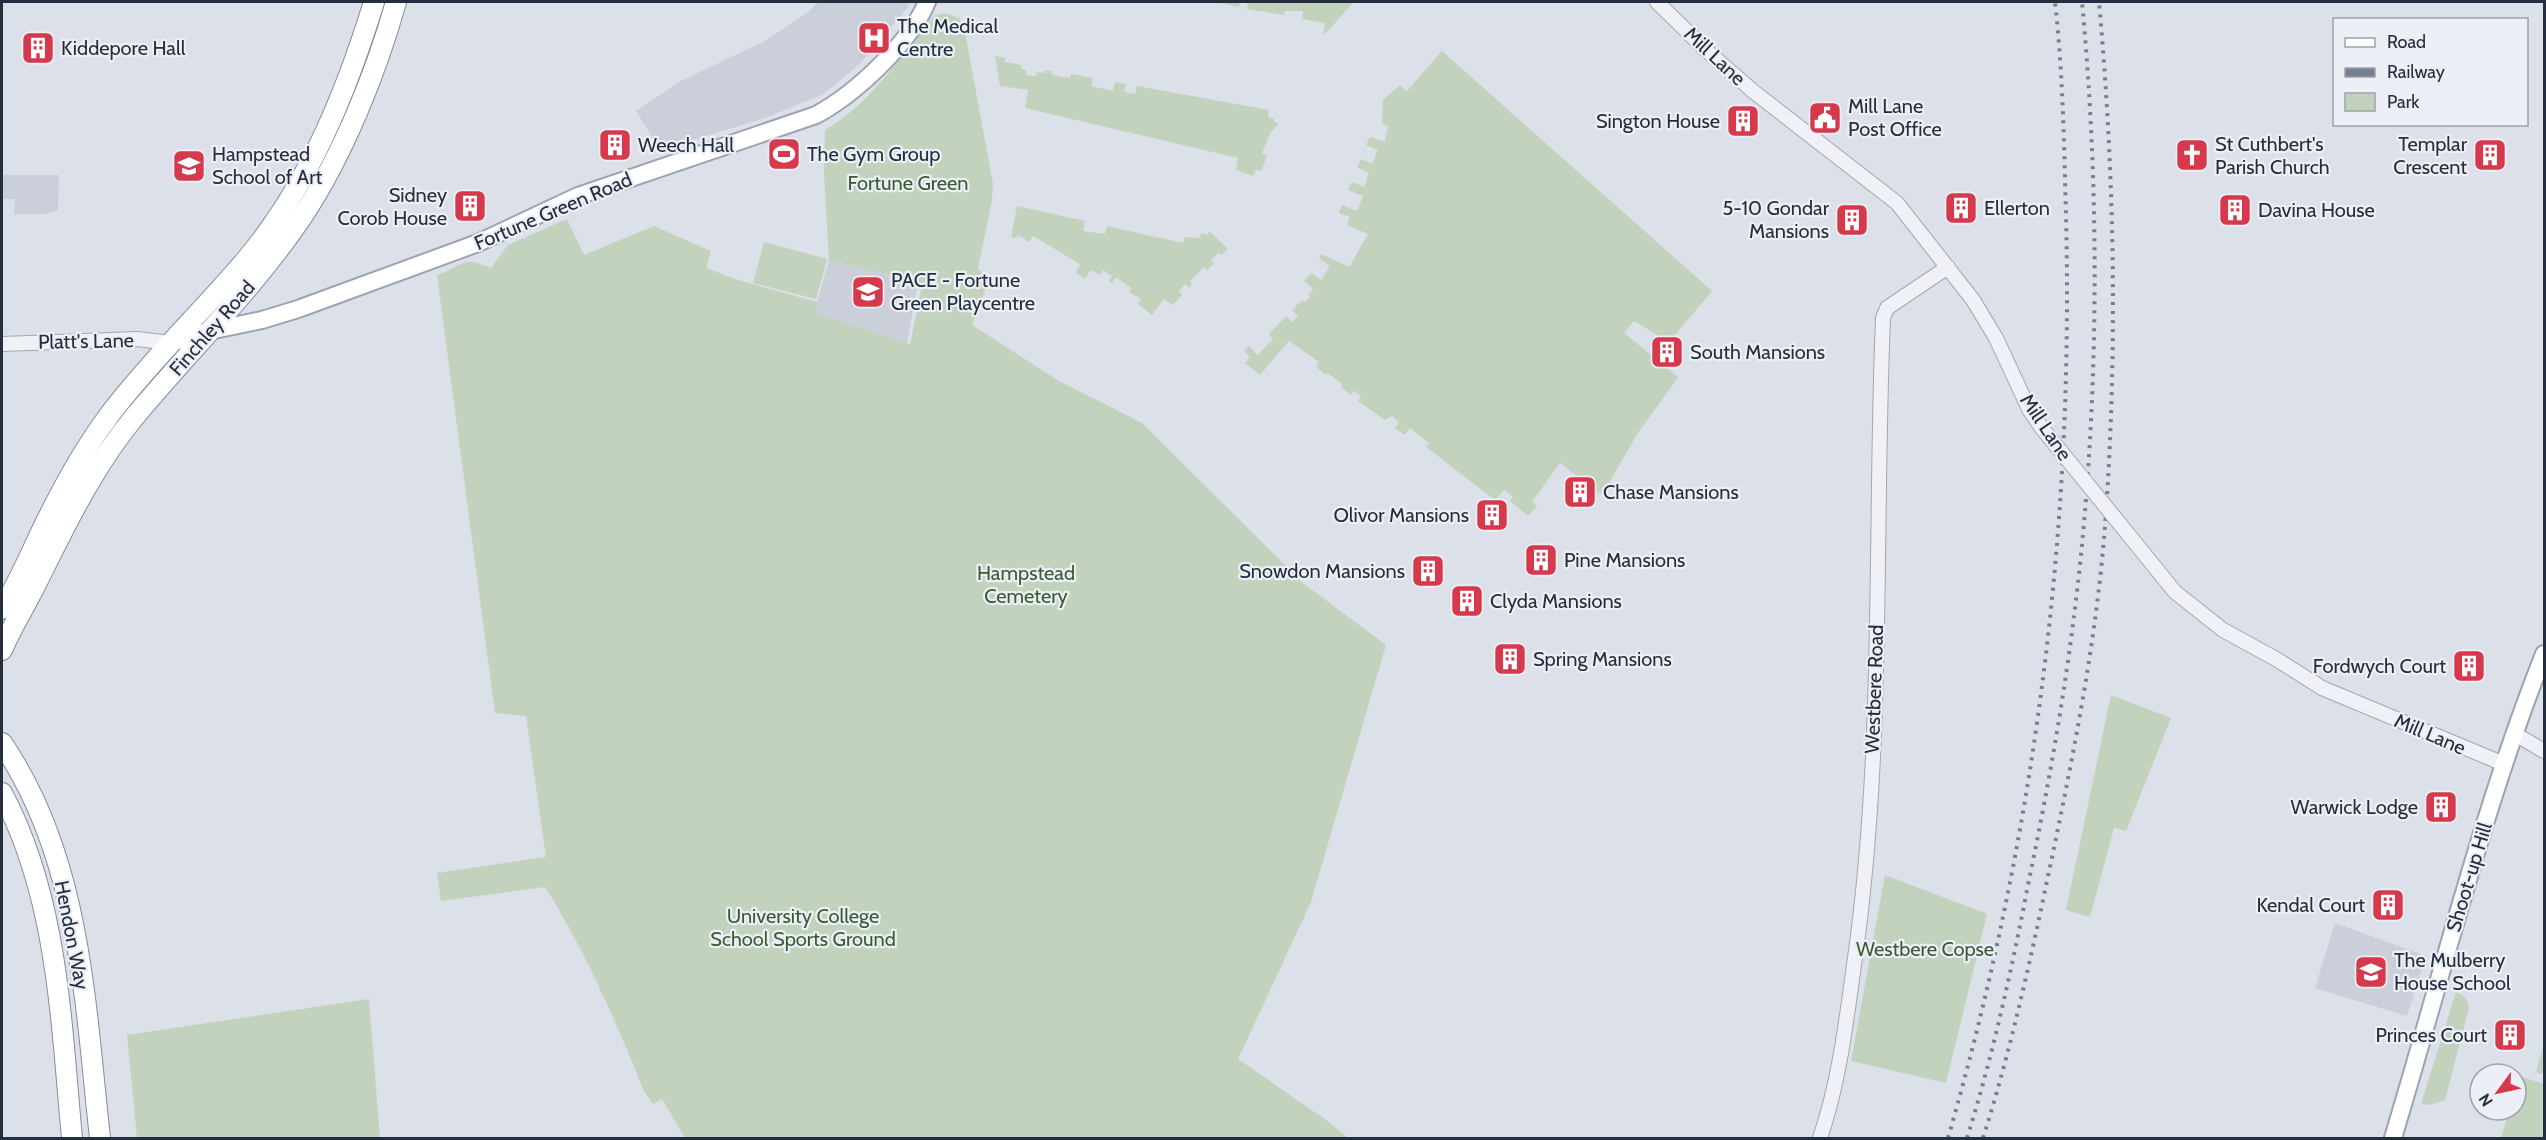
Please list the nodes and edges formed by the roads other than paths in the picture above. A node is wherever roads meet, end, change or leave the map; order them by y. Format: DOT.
graph roads {
  1 [pos="374,2"];
  2 [pos="396,2"];
  3 [pos="927,2"];
  4 [pos="1657,2"];
  5 [pos="1947,267"];
  6 [pos="209,331"];
  7 [pos="2,344"];
  8 [pos="171,344"];
  9 [pos="2,609"];
  10 [pos="4,642"];
  11 [pos="2544,654"];
  12 [pos="2515,734"];
  13 [pos="2,743"];
  14 [pos="2544,751"];
  15 [pos="2504,764"];
  16 [pos="2,793"];
  17 [pos="72,1138"];
  18 [pos="100,1138"];
  19 [pos="1820,1138"];
  20 [pos="2393,1138"];
  1 -- 8 [label="highway, Finchley Road"];
  2 -- 6 [label="highway, Finchley Road"];
  3 -- 6 [label="main road, Fortune Green Road"];
  4 -- 5 [label="street, Mill Lane"];
  5 -- 15 [label="street, Mill Lane, bridge"];
  5 -- 19 [label="street, Westbere Road"];
  6 -- 8 [label="main road, Fortune Green Road"];
  6 -- 10 [label="highway, Finchley Road"];
  7 -- 8 [label="street, Platt's Lane"];
  8 -- 9 [label="highway, Finchley Road"];
  11 -- 12 [label="main road, Shoot-up Hill"];
  12 -- 14 [label="street"];
  12 -- 15 [label="main road, Shoot-up Hill"];
  13 -- 18 [label="highway, Hendon Way"];
  15 -- 20 [label="main road, Shoot-up Hill"];
  16 -- 17 [label="highway, Hendon Way"];
}
